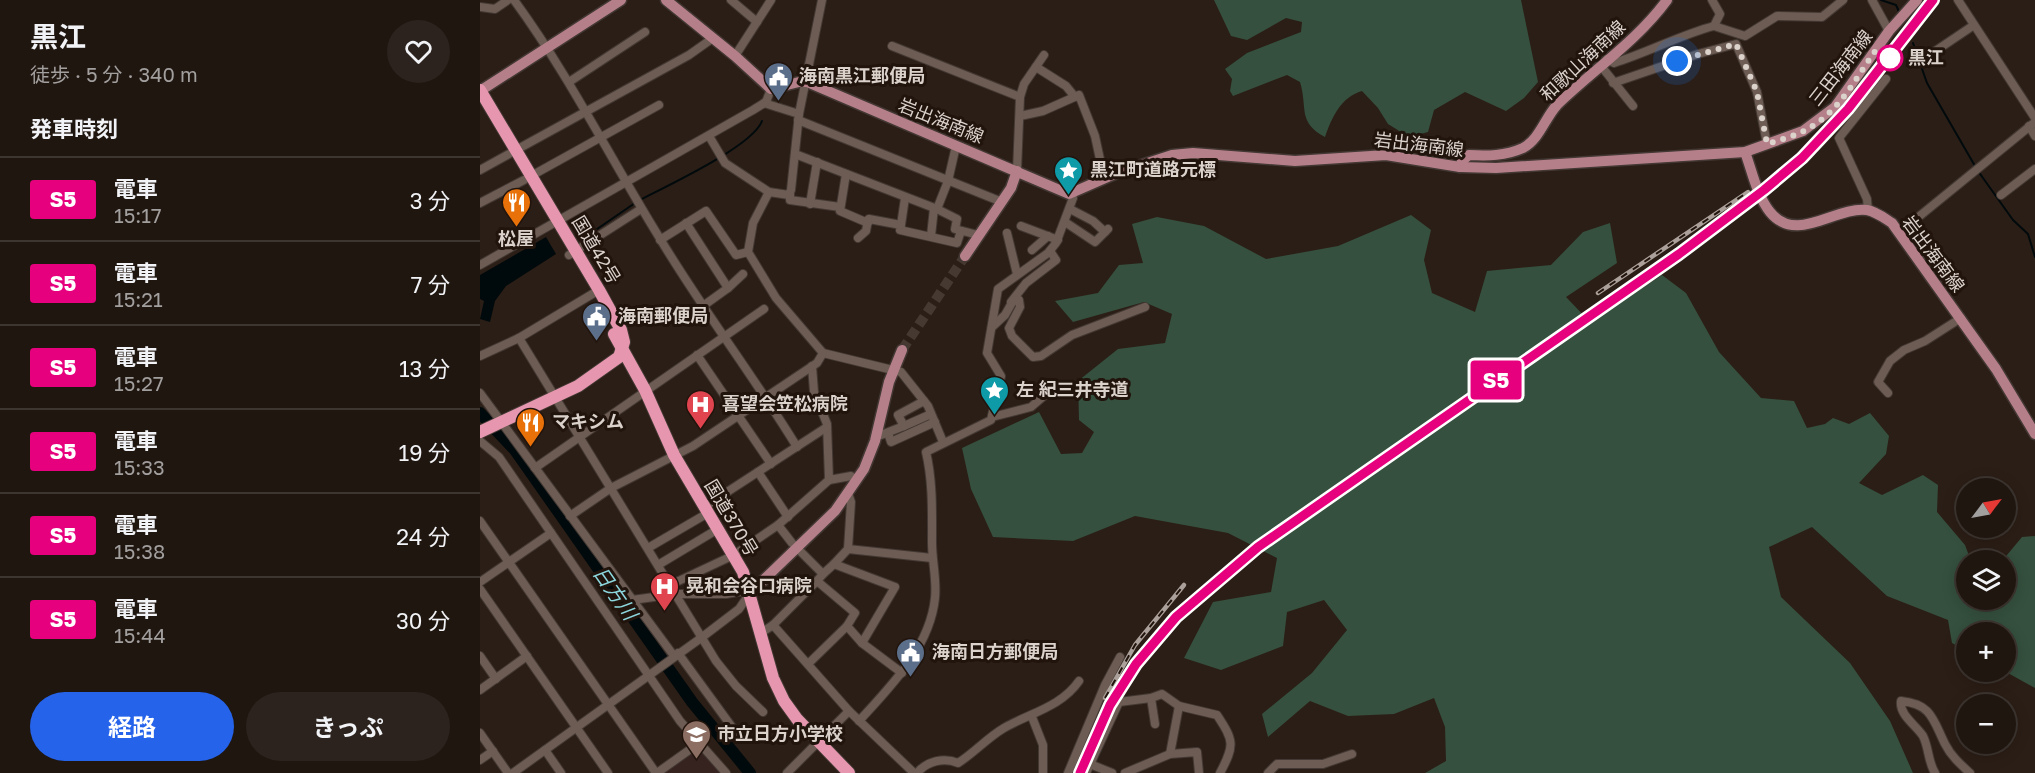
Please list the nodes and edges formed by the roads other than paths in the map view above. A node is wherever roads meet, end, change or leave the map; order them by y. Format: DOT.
graph roads {
  1 [pos="508,0"];
  2 [pos="514,0"];
  3 [pos="621,0"];
  4 [pos="666,0"];
  5 [pos="731,0"];
  6 [pos="770,0"];
  7 [pos="822,0"];
  8 [pos="1667,0"];
  9 [pos="1713,0"];
  10 [pos="1844,0"];
  11 [pos="1872,0"];
  12 [pos="1917,0"];
  13 [pos="1958,0"];
  14 [pos="480,7"];
  15 [pos="757,22"];
  16 [pos="1974,25"];
  17 [pos="1714,26"];
  18 [pos="1889,31"];
  19 [pos="645,32"];
  20 [pos="713,38"];
  21 [pos="892,46"];
  22 [pos="547,48"];
  23 [pos="1044,55"];
  24 [pos="735,56"];
  25 [pos="1922,60"];
  26 [pos="1604,63"];
  27 [pos="1036,67"];
  28 [pos="1886,79"];
  29 [pos="569,82"];
  30 [pos="807,82"];
  31 [pos="1613,83"];
  32 [pos="771,89"];
  33 [pos="480,91"];
  34 [pos="1020,97"];
  35 [pos="1075,97"];
  36 [pos="764,103"];
  37 [pos="659,105"];
  38 [pos="480,106"];
  39 [pos="1633,106"];
  40 [pos="586,110"];
  41 [pos="1020,116"];
  42 [pos="798,117"];
  43 [pos="2033,122"];
  44 [pos="709,136"];
  45 [pos="2035,136"];
  46 [pos="601,137"];
  47 [pos="1767,144"];
  48 [pos="956,146"];
  49 [pos="512,152"];
  50 [pos="1745,152"];
  51 [pos="795,154"];
  52 [pos="817,162"];
  53 [pos="1460,167"];
  54 [pos="2035,169"];
  55 [pos="480,170"];
  56 [pos="1017,171"];
  57 [pos="846,174"];
  58 [pos="527,178"];
  59 [pos="1104,178"];
  60 [pos="948,181"];
  61 [pos="627,183"];
  62 [pos="769,192"];
  63 [pos="790,193"];
  64 [pos="1072,194"];
  65 [pos="2001,195"];
  66 [pos="905,198"];
  67 [pos="1002,202"];
  68 [pos="480,203"];
  69 [pos="810,204"];
  70 [pos="840,207"];
  71 [pos="641,209"];
  72 [pos="935,209"];
  73 [pos="1070,209"];
  74 [pos="1868,210"];
  75 [pos="868,221"];
  76 [pos="1065,222"];
  77 [pos="686,223"];
  78 [pos="555,224"];
  79 [pos="901,225"];
  80 [pos="1020,226"];
  81 [pos="961,231"];
  82 [pos="1900,232"];
  83 [pos="1007,233"];
  84 [pos="978,235"];
  85 [pos="931,236"];
  86 [pos="1048,236"];
  87 [pos="858,238"];
  88 [pos="660,240"];
  89 [pos="1058,240"];
  90 [pos="1032,250"];
  91 [pos="1050,251"];
  92 [pos="748,252"];
  93 [pos="572,253"];
  94 [pos="965,256"];
  95 [pos="480,265"];
  96 [pos="743,274"];
  97 [pos="1017,274"];
  98 [pos="728,288"];
  99 [pos="596,292"];
  100 [pos="703,306"];
  101 [pos="1145,307"];
  102 [pos="1010,308"];
  103 [pos="764,309"];
  104 [pos="1960,318"];
  105 [pos="992,327"];
  106 [pos="617,332"];
  107 [pos="724,336"];
  108 [pos="519,338"];
  109 [pos="623,350"];
  110 [pos="902,350"];
  111 [pos="823,353"];
  112 [pos="697,355"];
  113 [pos="480,357"];
  114 [pos="609,364"];
  115 [pos="812,366"];
  116 [pos="894,369"];
  117 [pos="634,370"];
  118 [pos="645,390"];
  119 [pos="480,393"];
  120 [pos="1888,393"];
  121 [pos="555,394"];
  122 [pos="1045,395"];
  123 [pos="766,397"];
  124 [pos="924,401"];
  125 [pos="739,415"];
  126 [pos="992,417"];
  127 [pos="933,418"];
  128 [pos="498,421"];
  129 [pos="480,426"];
  130 [pos="904,426"];
  131 [pos="827,427"];
  132 [pos="480,432"];
  133 [pos="882,434"];
  134 [pos="2035,434"];
  135 [pos="580,436"];
  136 [pos="480,441"];
  137 [pos="943,442"];
  138 [pos="797,447"];
  139 [pos="674,455"];
  140 [pos="771,464"];
  141 [pos="535,468"];
  142 [pos="758,472"];
  143 [pos="829,480"];
  144 [pos="857,480"];
  145 [pos="611,488"];
  146 [pos="848,493"];
  147 [pos="706,510"];
  148 [pos="570,516"];
  149 [pos="788,517"];
  150 [pos="480,521"];
  151 [pos="778,525"];
  152 [pos="718,529"];
  153 [pos="551,533"];
  154 [pos="648,548"];
  155 [pos="797,549"];
  156 [pos="848,549"];
  157 [pos="734,555"];
  158 [pos="932,558"];
  159 [pos="508,562"];
  160 [pos="834,564"];
  161 [pos="658,565"];
  162 [pos="820,578"];
  163 [pos="480,582"];
  164 [pos="670,585"];
  165 [pos="480,589"];
  166 [pos="749,592"];
  167 [pos="675,594"];
  168 [pos="632,600"];
  169 [pos="773,625"];
  170 [pos="847,626"];
  171 [pos="761,633"];
  172 [pos="701,638"];
  173 [pos="862,643"];
  174 [pos="480,656"];
  175 [pos="527,656"];
  176 [pos="675,656"];
  177 [pos="1120,657"];
  178 [pos="808,664"];
  179 [pos="902,673"];
  180 [pos="649,674"];
  181 [pos="496,679"];
  182 [pos="1079,681"];
  183 [pos="480,690"];
  184 [pos="1150,698"];
  185 [pos="608,704"];
  186 [pos="1179,706"];
  187 [pos="849,711"];
  188 [pos="763,712"];
  189 [pos="1032,717"];
  190 [pos="860,721"];
  191 [pos="1155,724"];
  192 [pos="576,727"];
  193 [pos="480,733"];
  194 [pos="737,734"];
  195 [pos="818,740"];
  196 [pos="699,743"];
  197 [pos="545,750"];
  198 [pos="493,751"];
  199 [pos="1170,754"];
  200 [pos="1352,754"];
  201 [pos="480,760"];
  202 [pos="1088,769"];
  203 [pos="508,773"];
  204 [pos="513,773"];
  205 [pos="561,773"];
  206 [pos="608,773"];
  207 [pos="656,773"];
  208 [pos="726,773"];
  209 [pos="787,773"];
  210 [pos="849,773"];
  211 [pos="915,773"];
  212 [pos="1043,773"];
  213 [pos="1068,773"];
  214 [pos="1112,773"];
  215 [pos="1125,773"];
  216 [pos="1199,773"];
  217 [pos="1220,773"];
  218 [pos="1268,773"];
  219 [pos="1935,773"];
  220 [pos="1970,773"];
  1 -- 14 [label="street"];
  2 -- 22 [label="street"];
  3 -- 22 [label="main road"];
  4 -- 20 [label="main road"];
  5 -- 15 [label="street"];
  6 -- 15 [label="street"];
  7 -- 30 [label="street"];
  8 -- 26 [label="main road, 和歌山海南線"];
  9 -- 17 [label="street"];
  10 -- 17 [label="street"];
  11 -- 18 [label="street"];
  12 -- 18 [label="main road, 三田海南線"];
  13 -- 16 [label="street"];
  15 -- 24 [label="street"];
  16 -- 25 [label="street"];
  16 -- 43 [label="street"];
  17 -- 26 [label="street"];
  18 -- 47 [label="main road, 三田海南線"];
  19 -- 29 [label="street"];
  20 -- 24 [label="main road"];
  20 -- 40 [label="street"];
  21 -- 34 [label="street"];
  22 -- 29 [label="street"];
  22 -- 33 [label="main road"];
  23 -- 27 [label="street"];
  24 -- 32 [label="main road"];
  26 -- 31 [label="street"];
  26 -- 53 [label="main road, 和歌山海南線"];
  27 -- 34 [label="street"];
  27 -- 35 [label="street"];
  28 -- 74 [label="street"];
  29 -- 40 [label="street"];
  30 -- 32 [label="main road"];
  30 -- 42 [label="street"];
  30 -- 48 [label="main road, 岩出海南線"];
  31 -- 39 [label="street"];
  31 -- 47 [label="street"];
  32 -- 36 [label="street"];
  33 -- 49 [label="highway, 国道42号"];
  34 -- 41 [label="street"];
  35 -- 41 [label="street"];
  35 -- 59 [label="street"];
  36 -- 42 [label="street"];
  36 -- 44 [label="street"];
  37 -- 46 [label="street"];
  38 -- 49 [label="highway, 国道42号"];
  40 -- 46 [label="street"];
  40 -- 49 [label="street"];
  41 -- 56 [label="street"];
  42 -- 51 [label="street"];
  42 -- 60 [label="street"];
  43 -- 45 [label="street"];
  43 -- 82 [label="street"];
  44 -- 61 [label="street"];
  44 -- 62 [label="street"];
  46 -- 58 [label="street"];
  46 -- 61 [label="street"];
  47 -- 50 [label="main road, 三田海南線"];
  48 -- 56 [label="main road, 岩出海南線"];
  48 -- 60 [label="street"];
  49 -- 55 [label="street"];
  49 -- 58 [label="highway, 国道42号"];
  50 -- 53 [label="main road, 岩出海南線"];
  50 -- 74 [label="main road"];
  51 -- 52 [label="street"];
  51 -- 63 [label="street"];
  52 -- 57 [label="street"];
  52 -- 69 [label="street"];
  53 -- 59 [label="main road, 岩出海南線"];
  54 -- 65 [label="street"];
  56 -- 64 [label="main road, 岩出海南線"];
  56 -- 67 [label="main road"];
  57 -- 66 [label="street"];
  57 -- 70 [label="street"];
  58 -- 68 [label="street"];
  58 -- 78 [label="highway, 国道42号"];
  59 -- 64 [label="main road, 岩出海南線"];
  60 -- 67 [label="street"];
  60 -- 72 [label="street"];
  61 -- 71 [label="street"];
  61 -- 78 [label="street"];
  62 -- 63 [label="street"];
  62 -- 92 [label="street"];
  63 -- 69 [label="street"];
  64 -- 73 [label="street"];
  66 -- 72 [label="street"];
  66 -- 79 [label="street"];
  67 -- 84 [label="main road"];
  69 -- 70 [label="street"];
  70 -- 75 [label="street"];
  71 -- 88 [label="street"];
  71 -- 93 [label="street"];
  72 -- 81 [label="street"];
  72 -- 85 [label="street"];
  73 -- 76 [label="street"];
  73 -- 76 [label="street"];
  74 -- 82 [label="main road, 岩出海南線"];
  75 -- 79 [label="street"];
  75 -- 87 [label="street"];
  76 -- 89 [label="street"];
  77 -- 88 [label="street"];
  77 -- 92 [label="street"];
  77 -- 98 [label="street"];
  78 -- 93 [label="highway, 国道42号"];
  78 -- 95 [label="street"];
  79 -- 85 [label="street"];
  80 -- 86 [label="street"];
  81 -- 84 [label="street"];
  81 -- 85 [label="street"];
  82 -- 104 [label="main road, 岩出海南線"];
  83 -- 97 [label="street"];
  84 -- 94 [label="main road"];
  86 -- 89 [label="street"];
  86 -- 90 [label="street"];
  88 -- 100 [label="street"];
  89 -- 91 [label="street"];
  91 -- 97 [label="street"];
  91 -- 102 [label="street"];
  92 -- 111 [label="street"];
  93 -- 99 [label="highway, 国道42号"];
  96 -- 98 [label="street"];
  97 -- 105 [label="street"];
  98 -- 100 [label="street"];
  99 -- 106 [label="highway, 国道42号"];
  99 -- 108 [label="street"];
  100 -- 107 [label="street"];
  101 -- 102 [label="street"];
  102 -- 105 [label="street"];
  103 -- 107 [label="street"];
  104 -- 120 [label="street"];
  104 -- 134 [label="main road, 岩出海南線"];
  105 -- 126 [label="street"];
  106 -- 109 [label="highway, 国道370号"];
  106 -- 117 [label="highway, 国道370号"];
  106 -- 121 [label="highway"];
  107 -- 112 [label="street"];
  107 -- 123 [label="street"];
  108 -- 113 [label="street"];
  108 -- 121 [label="street"];
  109 -- 114 [label="highway"];
  109 -- 117 [label="highway, 国道370号"];
  110 -- 116 [label="main road"];
  111 -- 115 [label="street"];
  111 -- 116 [label="street"];
  112 -- 118 [label="street"];
  112 -- 125 [label="street"];
  114 -- 117 [label="highway"];
  114 -- 121 [label="highway"];
  115 -- 123 [label="street"];
  115 -- 131 [label="street"];
  116 -- 124 [label="street"];
  116 -- 133 [label="main road"];
  117 -- 118 [label="highway, 国道370号"];
  118 -- 135 [label="street"];
  118 -- 139 [label="highway, 国道370号"];
  119 -- 128 [label="street"];
  121 -- 128 [label="highway"];
  121 -- 135 [label="street"];
  122 -- 126 [label="street"];
  123 -- 125 [label="street"];
  123 -- 138 [label="street"];
  124 -- 127 [label="street"];
  124 -- 130 [label="street"];
  125 -- 139 [label="street"];
  125 -- 140 [label="street"];
  126 -- 137 [label="street"];
  127 -- 130 [label="street"];
  127 -- 133 [label="street"];
  127 -- 137 [label="street"];
  128 -- 129 [label="highway"];
  128 -- 132 [label="highway"];
  128 -- 141 [label="street"];
  130 -- 133 [label="street"];
  131 -- 138 [label="street"];
  131 -- 143 [label="street"];
  133 -- 144 [label="main road"];
  135 -- 141 [label="street"];
  135 -- 145 [label="street"];
  136 -- 153 [label="street"];
  137 -- 158 [label="street"];
  138 -- 140 [label="street"];
  139 -- 145 [label="street"];
  139 -- 147 [label="highway, 国道370号"];
  140 -- 142 [label="street"];
  141 -- 148 [label="street"];
  142 -- 147 [label="street"];
  142 -- 149 [label="street"];
  143 -- 144 [label="street"];
  143 -- 149 [label="street"];
  144 -- 146 [label="main road"];
  145 -- 148 [label="street"];
  145 -- 154 [label="street"];
  146 -- 155 [label="main road"];
  146 -- 156 [label="street"];
  147 -- 152 [label="highway, 国道370号"];
  147 -- 154 [label="street"];
  148 -- 168 [label="street"];
  149 -- 151 [label="street"];
  150 -- 159 [label="street"];
  151 -- 155 [label="street"];
  151 -- 157 [label="street"];
  152 -- 157 [label="highway, 国道370号"];
  152 -- 161 [label="street"];
  153 -- 159 [label="street"];
  153 -- 180 [label="street"];
  154 -- 161 [label="street"];
  155 -- 162 [label="street"];
  155 -- 166 [label="main road"];
  156 -- 158 [label="street"];
  156 -- 160 [label="street"];
  157 -- 164 [label="street"];
  157 -- 166 [label="highway, 国道370号"];
  158 -- 179 [label="street"];
  159 -- 163 [label="street"];
  159 -- 185 [label="street"];
  160 -- 162 [label="street"];
  160 -- 173 [label="street"];
  161 -- 164 [label="street"];
  162 -- 169 [label="street"];
  162 -- 170 [label="street"];
  164 -- 167 [label="street"];
  165 -- 175 [label="street"];
  166 -- 167 [label="street"];
  166 -- 171 [label="highway, 国道370号"];
  166 -- 172 [label="street"];
  167 -- 168 [label="street"];
  167 -- 172 [label="street"];
  168 -- 176 [label="street"];
  169 -- 171 [label="street"];
  169 -- 178 [label="street"];
  170 -- 173 [label="street"];
  170 -- 178 [label="street"];
  171 -- 195 [label="highway, 国道370号"];
  172 -- 176 [label="street"];
  172 -- 188 [label="street"];
  173 -- 179 [label="street"];
  174 -- 181 [label="street"];
  175 -- 181 [label="street"];
  175 -- 192 [label="street"];
  176 -- 180 [label="street"];
  176 -- 194 [label="street"];
  177 -- 213 [label="street"];
  178 -- 187 [label="street"];
  179 -- 190 [label="street"];
  180 -- 185 [label="street"];
  180 -- 196 [label="street"];
  181 -- 183 [label="street"];
  182 -- 189 [label="street"];
  184 -- 186 [label="street"];
  184 -- 191 [label="street"];
  184 -- 202 [label="street"];
  185 -- 192 [label="street"];
  185 -- 207 [label="street"];
  186 -- 199 [label="street"];
  186 -- 217 [label="street"];
  187 -- 190 [label="street"];
  187 -- 195 [label="street"];
  189 -- 211 [label="street"];
  189 -- 212 [label="street"];
  190 -- 211 [label="street"];
  192 -- 197 [label="street"];
  192 -- 206 [label="street"];
  193 -- 198 [label="street"];
  195 -- 209 [label="street"];
  195 -- 210 [label="highway, 国道370号"];
  196 -- 207 [label="street"];
  196 -- 208 [label="street"];
  197 -- 204 [label="street"];
  197 -- 205 [label="street"];
  198 -- 201 [label="street"];
  198 -- 203 [label="street"];
  199 -- 215 [label="street"];
  199 -- 216 [label="street"];
  200 -- 218 [label="street"];
  202 -- 214 [label="street"];
  219 -- 220 [label="street"];
}
